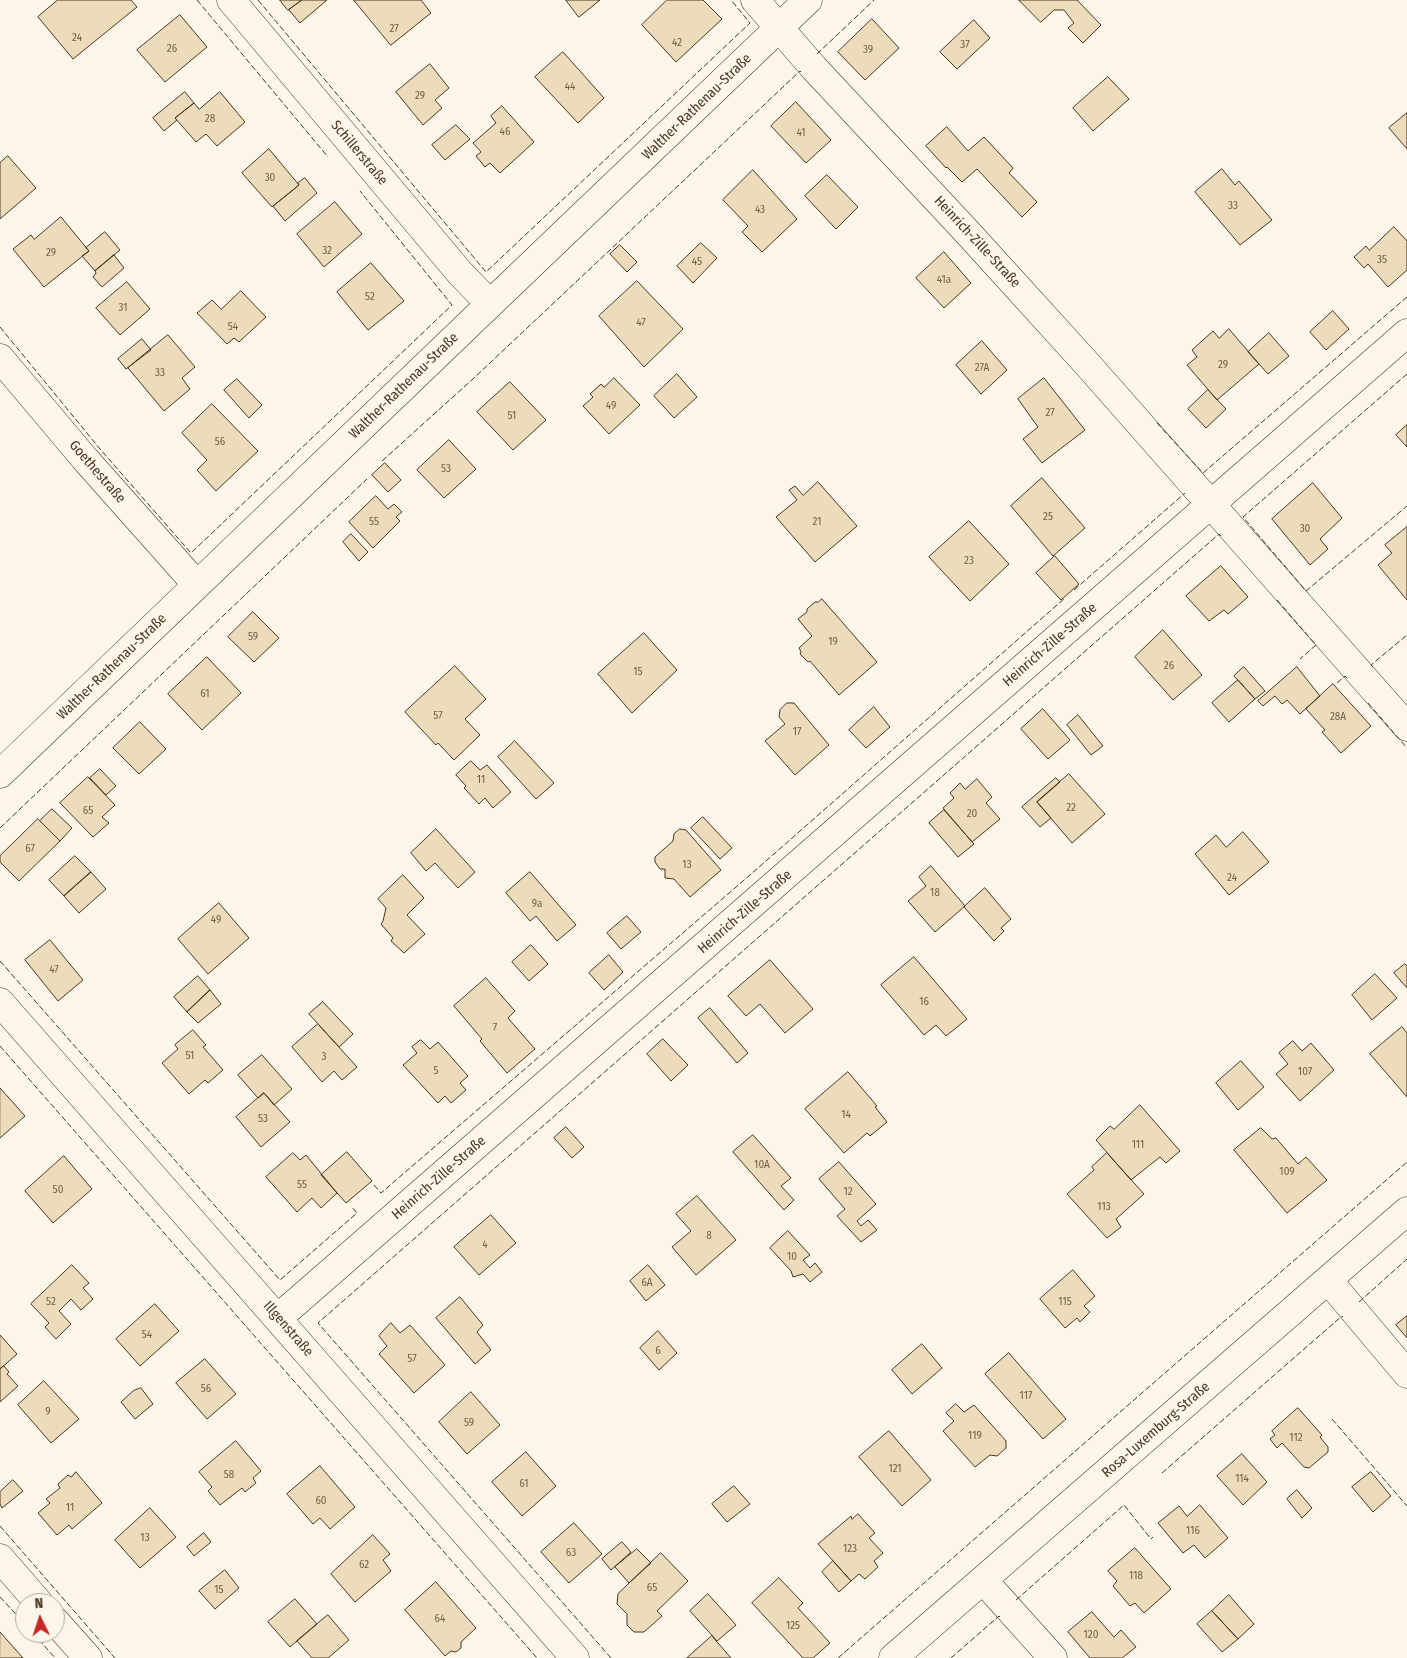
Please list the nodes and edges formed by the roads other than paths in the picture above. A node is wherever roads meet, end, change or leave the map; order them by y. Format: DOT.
graph roads {
  1 [pos="230,0"];
  2 [pos="755,0"];
  3 [pos="808,0"];
  4 [pos="779,28"];
  5 [pos="490,304"];
  6 [pos="1407,333"];
  7 [pos="0,358"];
  8 [pos="1211,505"];
  9 [pos="197,585"];
  10 [pos="1407,726"];
  11 [pos="3,766"];
  12 [pos="0,1002"];
  13 [pos="1407,1211"];
  14 [pos="1328,1280"];
  15 [pos="278,1318"];
  16 [pos="1407,1374"];
  17 [pos="0,1558"];
  18 [pos="983,1580"];
  19 [pos="30,1593"];
  20 [pos="65,1632"];
  21 [pos="88,1658"];
  22 [pos="575,1658"];
  23 [pos="893,1658"];
  24 [pos="1053,1658"];
  1 -- 5 [label="street, Schillerstraße"];
  2 -- 4 [label="street, Heinrich-Zille-Straße"];
  3 -- 4 [label="street, Walther-Rathenau-Straße"];
  4 -- 5 [label="street, Walther-Rathenau-Straße"];
  4 -- 8 [label="street, Heinrich-Zille-Straße"];
  5 -- 9 [label="street, Walther-Rathenau-Straße"];
  6 -- 8 [label="street, Heinrich-Zille-Straße"];
  7 -- 9 [label="street, Goethestraße"];
  8 -- 10 [label="street, Heinrich-Zille-Straße"];
  8 -- 15 [label="street, Heinrich-Zille-Straße"];
  9 -- 11 [label="street, Walther-Rathenau-Straße"];
  12 -- 15 [label="street, Illgenstraße"];
  13 -- 14 [label="street, Rosa-Luxemburg-Straße"];
  14 -- 16 [label="street"];
  14 -- 18 [label="street, Rosa-Luxemburg-Straße"];
  15 -- 22 [label="street, Illgenstraße"];
  17 -- 19 [label="street"];
  18 -- 23 [label="street, Rosa-Luxemburg-Straße"];
  18 -- 24 [label="street"];
  20 -- 21 [label="street"];
}
